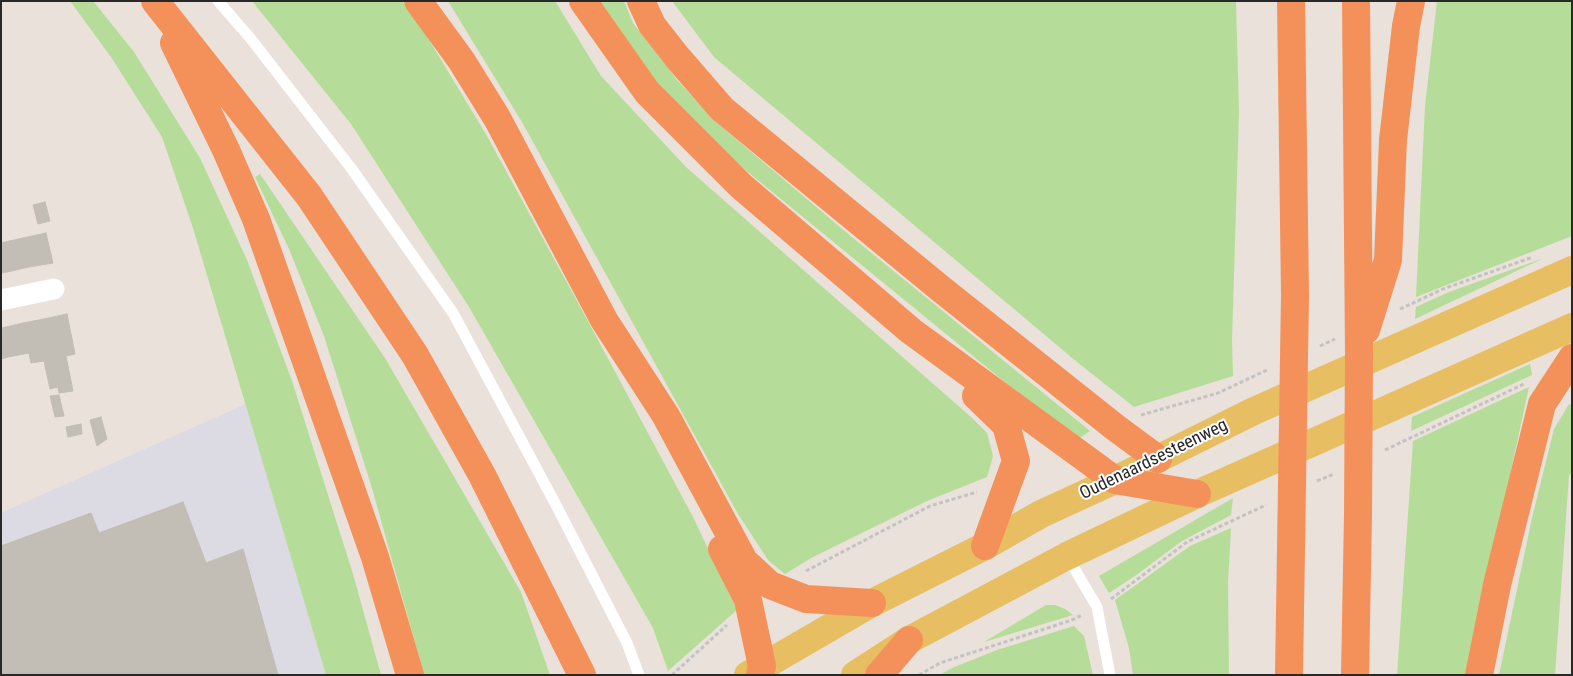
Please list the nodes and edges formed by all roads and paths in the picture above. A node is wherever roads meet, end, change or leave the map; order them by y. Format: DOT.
graph roads {
  1 [pos="154,1"];
  2 [pos="218,1"];
  3 [pos="418,1"];
  4 [pos="583,1"];
  5 [pos="641,1"];
  6 [pos="1356,1"];
  7 [pos="1411,1"];
  8 [pos="1291,2"];
  9 [pos="1572,270"];
  10 [pos="54,289"];
  11 [pos="1,300"];
  12 [pos="1572,327"];
  13 [pos="911,331"];
  14 [pos="623,350"];
  15 [pos="1359,353"];
  16 [pos="1572,358"];
  17 [pos="1551,389"];
  18 [pos="1377,453"];
  19 [pos="1158,459"];
  20 [pos="1341,470"];
  21 [pos="1115,480"];
  22 [pos="1314,483"];
  23 [pos="1197,494"];
  24 [pos="1268,504"];
  25 [pos="985,546"];
  26 [pos="1067,556"];
  27 [pos="872,603"];
  28 [pos="1096,607"];
  29 [pos="909,640"];
  30 [pos="581,672"];
  31 [pos="757,672"];
  32 [pos="410,675"];
  33 [pos="639,675"];
  34 [pos="854,675"];
  35 [pos="879,675"];
  36 [pos="919,675"];
  37 [pos="1110,675"];
  38 [pos="1289,675"];
  39 [pos="1355,675"];
  40 [pos="1478,675"];
  1 -- 30 [label="highway"];
  1 -- 32 [label="highway"];
  2 -- 33 [label="lane"];
  3 -- 14 [label="highway"];
  4 -- 13 [label="highway"];
  5 -- 19 [label="highway"];
  6 -- 15 [label="highway"];
  7 -- 15 [label="highway"];
  8 -- 38 [label="highway"];
  9 -- 19 [label="main road, Oudenaardsesteenweg"];
  10 -- 11 [label="street"];
  12 -- 23 [label="main road"];
  13 -- 21 [label="highway"];
  13 -- 25 [label="highway"];
  14 -- 27 [label="highway"];
  14 -- 31 [label="highway"];
  15 -- 39 [label="highway"];
  16 -- 17 [label="highway"];
  17 -- 18 [label="path"];
  17 -- 40 [label="highway"];
  19 -- 21 [label="main road, Oudenaardsesteenweg"];
  20 -- 22 [label="path"];
  21 -- 23 [label="highway"];
  21 -- 25 [label="main road, Oudenaardsesteenweg"];
  23 -- 26 [label="main road"];
  24 -- 28 [label="path"];
  25 -- 27 [label="main road, Oudenaardsesteenweg"];
  26 -- 28 [label="lane"];
  26 -- 29 [label="main road"];
  27 -- 31 [label="main road, Oudenaardsesteenweg"];
  28 -- 36 [label="path"];
  28 -- 37 [label="lane"];
  29 -- 34 [label="main road"];
  29 -- 35 [label="highway"];
}
